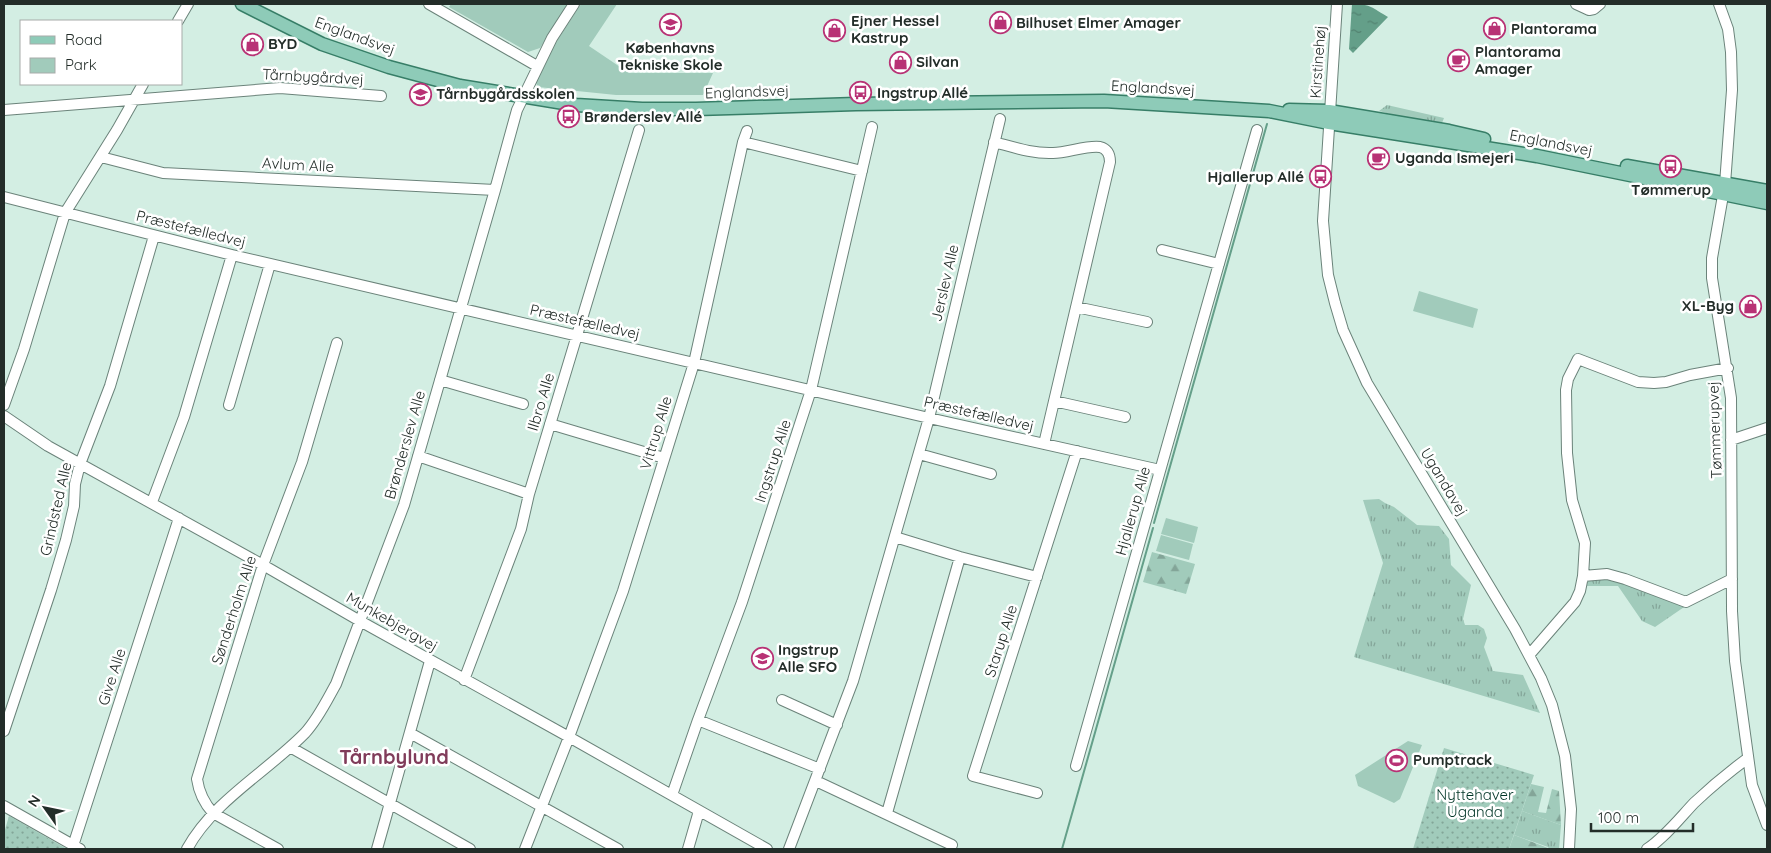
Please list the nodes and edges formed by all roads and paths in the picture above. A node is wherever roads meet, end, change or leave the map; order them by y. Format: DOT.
graph roads {
  1 [pos="188,4"];
  2 [pos="242,4"];
  3 [pos="429,4"];
  4 [pos="574,4"];
  5 [pos="1337,4"];
  6 [pos="1576,4"];
  7 [pos="1600,4"];
  8 [pos="1719,4"];
  9 [pos="179,20"];
  10 [pos="537,66"];
  11 [pos="142,85"];
  12 [pos="381,96"];
  13 [pos="523,96"];
  14 [pos="135,99"];
  15 [pos="4,110"];
  16 [pos="1329,117"];
  17 [pos="1000,119"];
  18 [pos="872,127"];
  19 [pos="639,130"];
  20 [pos="1257,130"];
  21 [pos="747,131"];
  22 [pos="743,142"];
  23 [pos="994,142"];
  24 [pos="100,157"];
  25 [pos="862,171"];
  26 [pos="1724,189"];
  27 [pos="495,190"];
  28 [pos="1767,191"];
  29 [pos="4,197"];
  30 [pos="1767,202"];
  31 [pos="65,213"];
  32 [pos="154,236"];
  33 [pos="1162,250"];
  34 [pos="232,255"];
  35 [pos="270,264"];
  36 [pos="1219,264"];
  37 [pos="1076,307"];
  38 [pos="460,308"];
  39 [pos="1147,322"];
  40 [pos="577,335"];
  41 [pos="337,343"];
  42 [pos="694,363"];
  43 [pos="1728,368"];
  44 [pos="440,380"];
  45 [pos="811,390"];
  46 [pos="1054,401"];
  47 [pos="523,404"];
  48 [pos="4,405"];
  49 [pos="229,405"];
  50 [pos="4,416"];
  51 [pos="1124,417"];
  52 [pos="929,418"];
  53 [pos="550,424"];
  54 [pos="1767,428"];
  55 [pos="1732,440"];
  56 [pos="1044,444"];
  57 [pos="1077,451"];
  58 [pos="919,454"];
  59 [pos="418,456"];
  60 [pos="664,458"];
  61 [pos="80,464"];
  62 [pos="1160,470"];
  63 [pos="991,474"];
  64 [pos="529,494"];
  65 [pos="152,502"];
  66 [pos="179,518"];
  67 [pos="894,537"];
  68 [pos="960,557"];
  69 [pos="263,565"];
  70 [pos="1583,576"];
  71 [pos="1037,577"];
  72 [pos="1732,579"];
  73 [pos="360,621"];
  74 [pos="1530,654"];
  75 [pos="430,660"];
  76 [pos="464,680"];
  77 [pos="782,700"];
  78 [pos="698,720"];
  79 [pos="837,725"];
  80 [pos="4,731"];
  81 [pos="410,733"];
  82 [pos="569,737"];
  83 [pos="290,747"];
  84 [pos="1748,758"];
  85 [pos="1076,766"];
  86 [pos="820,769"];
  87 [pos="816,780"];
  88 [pos="1038,793"];
  89 [pos="672,795"];
  90 [pos="389,804"];
  91 [pos="4,806"];
  92 [pos="542,807"];
  93 [pos="700,811"];
  94 [pos="213,813"];
  95 [pos="887,813"];
  96 [pos="1767,825"];
  97 [pos="952,845"];
  98 [pos="76,847"];
  99 [pos="187,849"];
  100 [pos="278,849"];
  101 [pos="377,849"];
  102 [pos="470,849"];
  103 [pos="525,849"];
  104 [pos="618,849"];
  105 [pos="688,849"];
  106 [pos="767,849"];
  107 [pos="789,849"];
  108 [pos="1569,849"];
  109 [pos="1647,849"];
  1 -- 9 [label="street"];
  2 -- 13 [label="main road, Englandsvej"];
  3 -- 10 [label="street"];
  4 -- 10 [label="street, Brønderslev Alle"];
  5 -- 16 [label="street, Kirstinehøj"];
  6 -- 7 [label="street"];
  8 -- 26 [label="street, Tømmerupvej"];
  10 -- 13 [label="street, Brønderslev Alle"];
  11 -- 14 [label="street"];
  12 -- 14 [label="street, Tårnbygårdvej"];
  13 -- 16 [label="main road, Englandsvej"];
  13 -- 27 [label="street, Brønderslev Alle"];
  14 -- 15 [label="street, Tårnbygårdvej"];
  14 -- 24 [label="street"];
  16 -- 26 [label="main road, Englandsvej"];
  16 -- 74 [label="street, Ugandavej"];
  17 -- 23 [label="street, Jerslev Alle"];
  18 -- 25 [label="street, Ingstrup Alle"];
  19 -- 40 [label="street, Ilbro Alle"];
  20 -- 36 [label="street, Hjallerup Alle"];
  21 -- 22 [label="street, Vittrup Alle"];
  22 -- 25 [label="street"];
  22 -- 42 [label="street, Vittrup Alle"];
  23 -- 37 [label="street"];
  23 -- 52 [label="street, Jerslev Alle"];
  24 -- 27 [label="street, Avlum Alle"];
  24 -- 31 [label="street"];
  25 -- 45 [label="street, Ingstrup Alle"];
  26 -- 28 [label="main road, Englandsvej"];
  26 -- 30 [label="main road, Englandsvej"];
  26 -- 43 [label="street, Tømmerupvej"];
  27 -- 38 [label="street, Brønderslev Alle"];
  29 -- 31 [label="street, Præstefælledvej"];
  31 -- 32 [label="street, Præstefælledvej"];
  31 -- 48 [label="street"];
  32 -- 34 [label="street, Præstefælledvej"];
  32 -- 61 [label="street, Grindsted Alle"];
  33 -- 36 [label="street"];
  34 -- 35 [label="street, Præstefælledvej"];
  34 -- 65 [label="street"];
  35 -- 38 [label="street, Præstefælledvej"];
  35 -- 49 [label="street"];
  36 -- 62 [label="street, Hjallerup Alle"];
  37 -- 39 [label="street"];
  37 -- 46 [label="street"];
  38 -- 40 [label="street, Præstefælledvej"];
  38 -- 44 [label="street, Brønderslev Alle"];
  40 -- 42 [label="street, Præstefælledvej"];
  40 -- 53 [label="street, Ilbro Alle"];
  41 -- 69 [label="street, Sønderholm Alle"];
  42 -- 45 [label="street, Præstefælledvej"];
  42 -- 60 [label="street, Vittrup Alle"];
  43 -- 55 [label="street, Tømmerupvej"];
  43 -- 70 [label="street"];
  44 -- 47 [label="street"];
  44 -- 59 [label="street, Brønderslev Alle"];
  45 -- 52 [label="street, Præstefælledvej"];
  45 -- 78 [label="street, Ingstrup Alle"];
  46 -- 51 [label="street"];
  46 -- 56 [label="street"];
  50 -- 61 [label="street, Munkebjergvej"];
  52 -- 56 [label="street, Præstefælledvej"];
  52 -- 58 [label="street, Jerslev Alle"];
  53 -- 60 [label="street"];
  53 -- 64 [label="street, Ilbro Alle"];
  54 -- 55 [label="street"];
  55 -- 72 [label="street, Tømmerupvej"];
  56 -- 57 [label="street, Præstefælledvej"];
  57 -- 62 [label="street, Præstefælledvej"];
  57 -- 71 [label="street, Starup Alle"];
  58 -- 63 [label="street"];
  58 -- 67 [label="street, Jerslev Alle"];
  59 -- 64 [label="street"];
  59 -- 73 [label="street, Brønderslev Alle"];
  60 -- 82 [label="street, Vittrup Alle"];
  61 -- 65 [label="street, Munkebjergvej"];
  61 -- 80 [label="street, Grindsted Alle"];
  62 -- 85 [label="street, Hjallerup Alle"];
  64 -- 76 [label="street, Ilbro Alle"];
  65 -- 66 [label="street, Munkebjergvej"];
  66 -- 69 [label="street, Munkebjergvej"];
  66 -- 98 [label="street, Give Alle"];
  67 -- 68 [label="street"];
  67 -- 79 [label="street, Jerslev Alle"];
  68 -- 71 [label="street"];
  68 -- 95 [label="street"];
  69 -- 73 [label="street, Munkebjergvej"];
  69 -- 94 [label="street, Sønderholm Alle"];
  70 -- 72 [label="street"];
  70 -- 74 [label="street"];
  71 -- 88 [label="street, Starup Alle"];
  72 -- 84 [label="street, Tømmerupvej"];
  73 -- 75 [label="street, Munkebjergvej"];
  73 -- 83 [label="street, Brønderslev Alle"];
  74 -- 108 [label="street, Ugandavej"];
  75 -- 76 [label="street, Munkebjergvej"];
  75 -- 81 [label="street"];
  76 -- 82 [label="street, Munkebjergvej"];
  77 -- 79 [label="street"];
  78 -- 86 [label="street"];
  78 -- 89 [label="street, Ingstrup Alle"];
  79 -- 86 [label="street, Jerslev Alle"];
  81 -- 90 [label="street"];
  81 -- 92 [label="street"];
  82 -- 89 [label="street, Munkebjergvej"];
  82 -- 92 [label="street, Vittrup Alle"];
  83 -- 90 [label="street"];
  83 -- 94 [label="street, Brønderslev Alle"];
  84 -- 96 [label="street, Tømmerupvej"];
  84 -- 109 [label="street"];
  86 -- 87 [label="street, Jerslev Alle"];
  87 -- 95 [label="street"];
  87 -- 107 [label="street, Jerslev Alle"];
  89 -- 93 [label="street, Munkebjergvej"];
  90 -- 101 [label="street"];
  90 -- 102 [label="street"];
  91 -- 98 [label="street"];
  92 -- 103 [label="street, Vittrup Alle"];
  92 -- 104 [label="street"];
  93 -- 105 [label="street"];
  93 -- 106 [label="street, Munkebjergvej"];
  94 -- 99 [label="street, Brønderslev Alle"];
  94 -- 100 [label="street, Sønderholm Alle"];
  95 -- 97 [label="street"];
}
